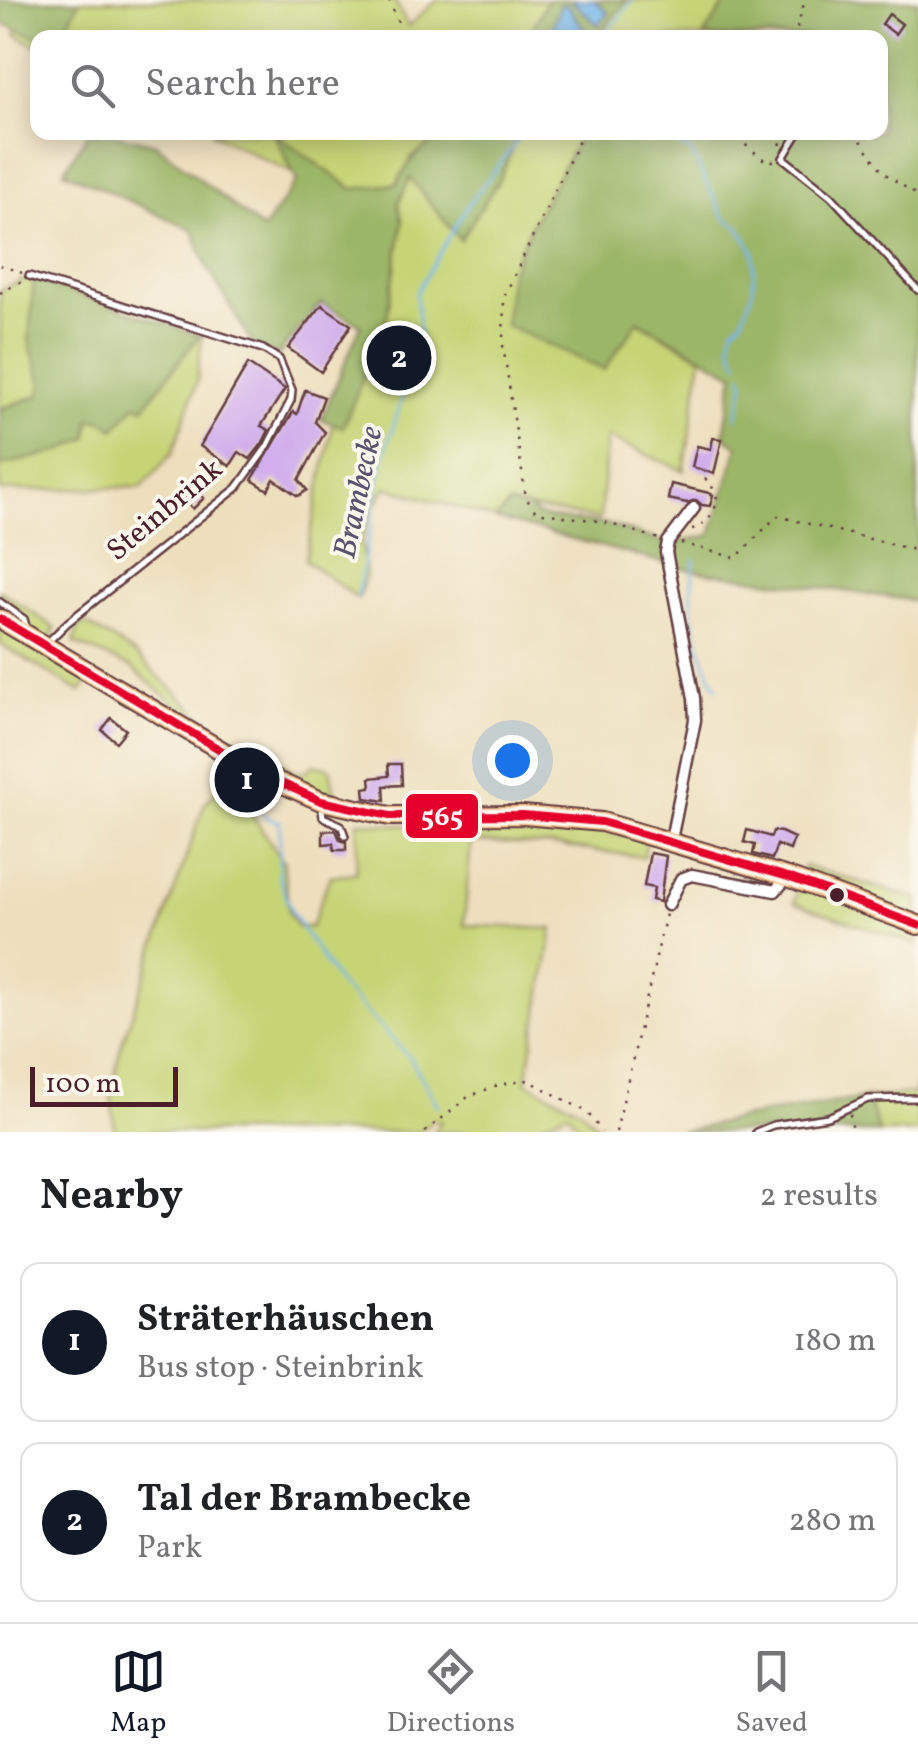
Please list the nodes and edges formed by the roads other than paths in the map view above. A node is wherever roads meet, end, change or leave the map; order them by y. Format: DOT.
graph roads {
  1 [pos="794,140"];
  2 [pos="30,276"];
  3 [pos="918,290"];
  4 [pos="694,508"];
  5 [pos="0,602"];
  6 [pos="0,619"];
  7 [pos="26,634"];
  8 [pos="44,646"];
  9 [pos="321,802"];
  10 [pos="345,836"];
  11 [pos="671,840"];
  12 [pos="788,878"];
  13 [pos="668,906"];
  14 [pos="918,924"];
  15 [pos="918,1098"];
  16 [pos="756,1132"];
  1 -- 3 [label="lane"];
  2 -- 8 [label="lane, Steinbrink"];
  4 -- 11 [label="street"];
  5 -- 7 [label="lane"];
  6 -- 7 [label="main road"];
  7 -- 8 [label="main road"];
  8 -- 9 [label="main road"];
  9 -- 10 [label="lane"];
  9 -- 11 [label="main road"];
  11 -- 12 [label="main road"];
  12 -- 13 [label="street"];
  12 -- 14 [label="main road"];
  15 -- 16 [label="lane"];
}
